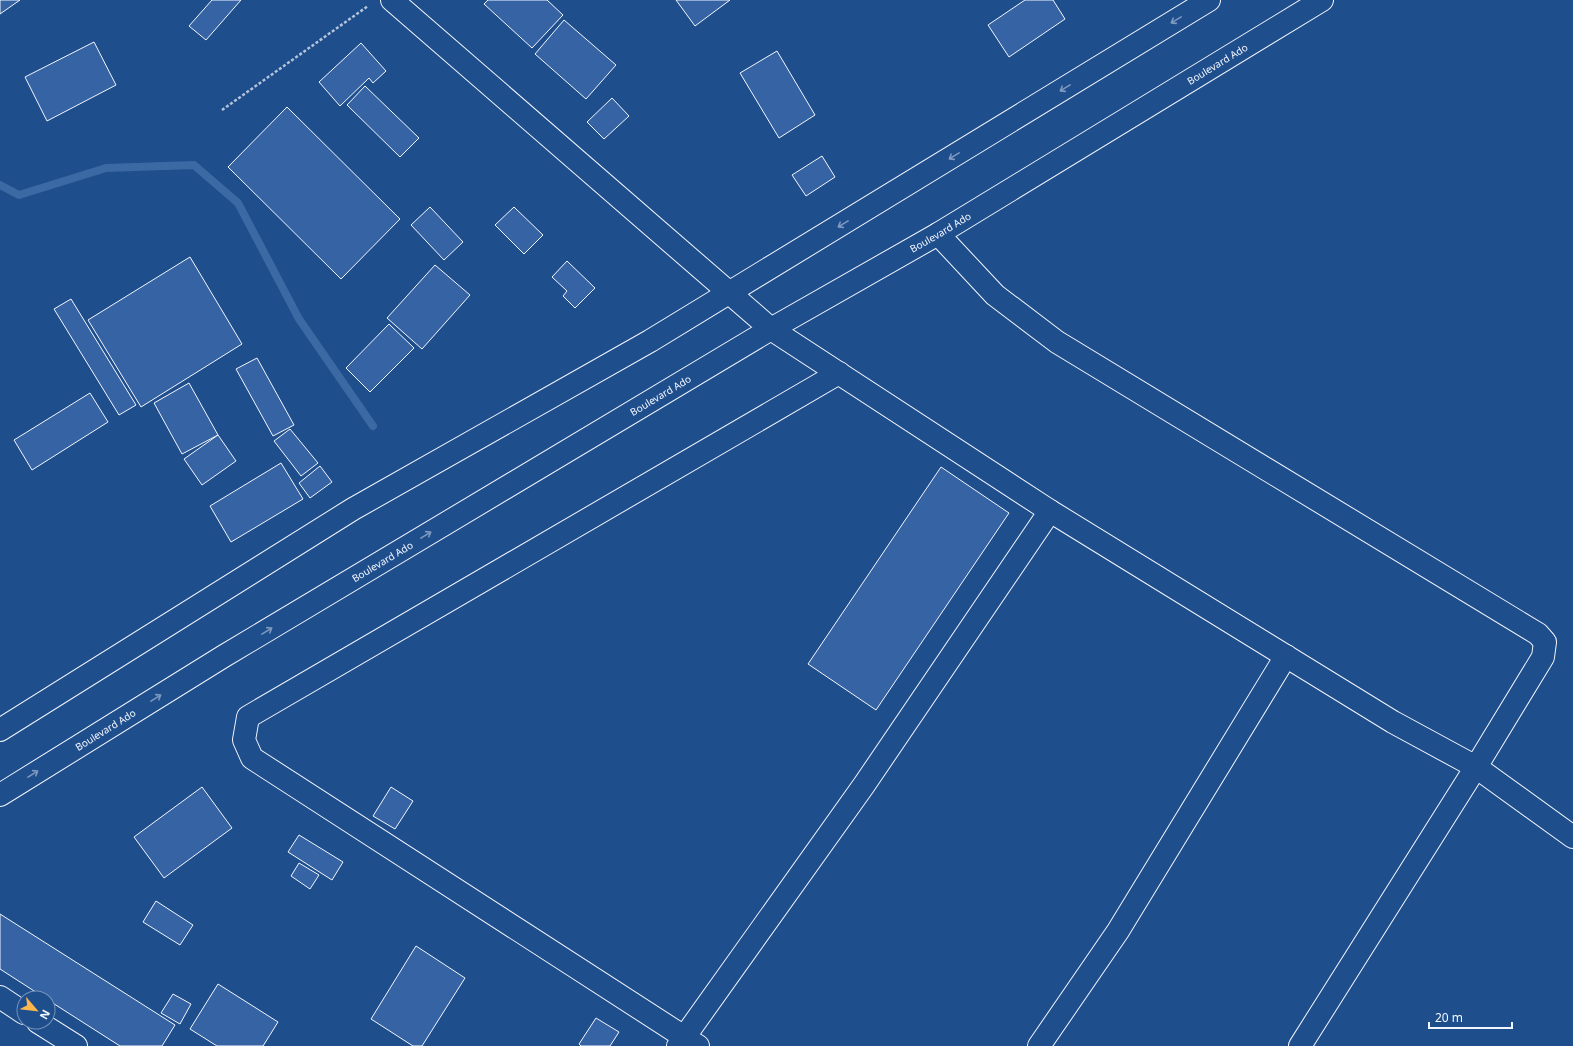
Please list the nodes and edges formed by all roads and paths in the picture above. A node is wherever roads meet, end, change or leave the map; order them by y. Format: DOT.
graph roads {
  1 [pos="392,0"];
  2 [pos="1209,0"];
  3 [pos="1322,0"];
  4 [pos="370,5"];
  5 [pos="222,110"];
  6 [pos="938,234"];
  7 [pos="729,293"];
  8 [pos="771,329"];
  9 [pos="839,373"];
  10 [pos="1050,511"];
  11 [pos="1286,656"];
  12 [pos="0,730"];
  13 [pos="1476,767"];
  14 [pos="0,795"];
  15 [pos="1573,837"];
  16 [pos="0,998"];
  17 [pos="16,1008"];
  18 [pos="51,1030"];
  19 [pos="687,1043"];
  20 [pos="76,1046"];
  21 [pos="1039,1046"];
  22 [pos="1300,1046"];
  1 -- 7 [label="street"];
  2 -- 7 [label="street, one-way"];
  3 -- 6 [label="street, Boulevard Ado"];
  4 -- 5 [label="path"];
  6 -- 8 [label="street, Boulevard Ado"];
  6 -- 13 [label="street"];
  7 -- 8 [label="street"];
  7 -- 12 [label="street"];
  8 -- 9 [label="street"];
  14 -- 8 [label="street, Boulevard Ado, one-way"];
  9 -- 10 [label="street"];
  9 -- 19 [label="street"];
  10 -- 11 [label="street"];
  10 -- 19 [label="street"];
  11 -- 13 [label="street"];
  11 -- 21 [label="street"];
  13 -- 15 [label="street"];
  13 -- 22 [label="street"];
  16 -- 17 [label="street"];
  18 -- 20 [label="street"];
}
